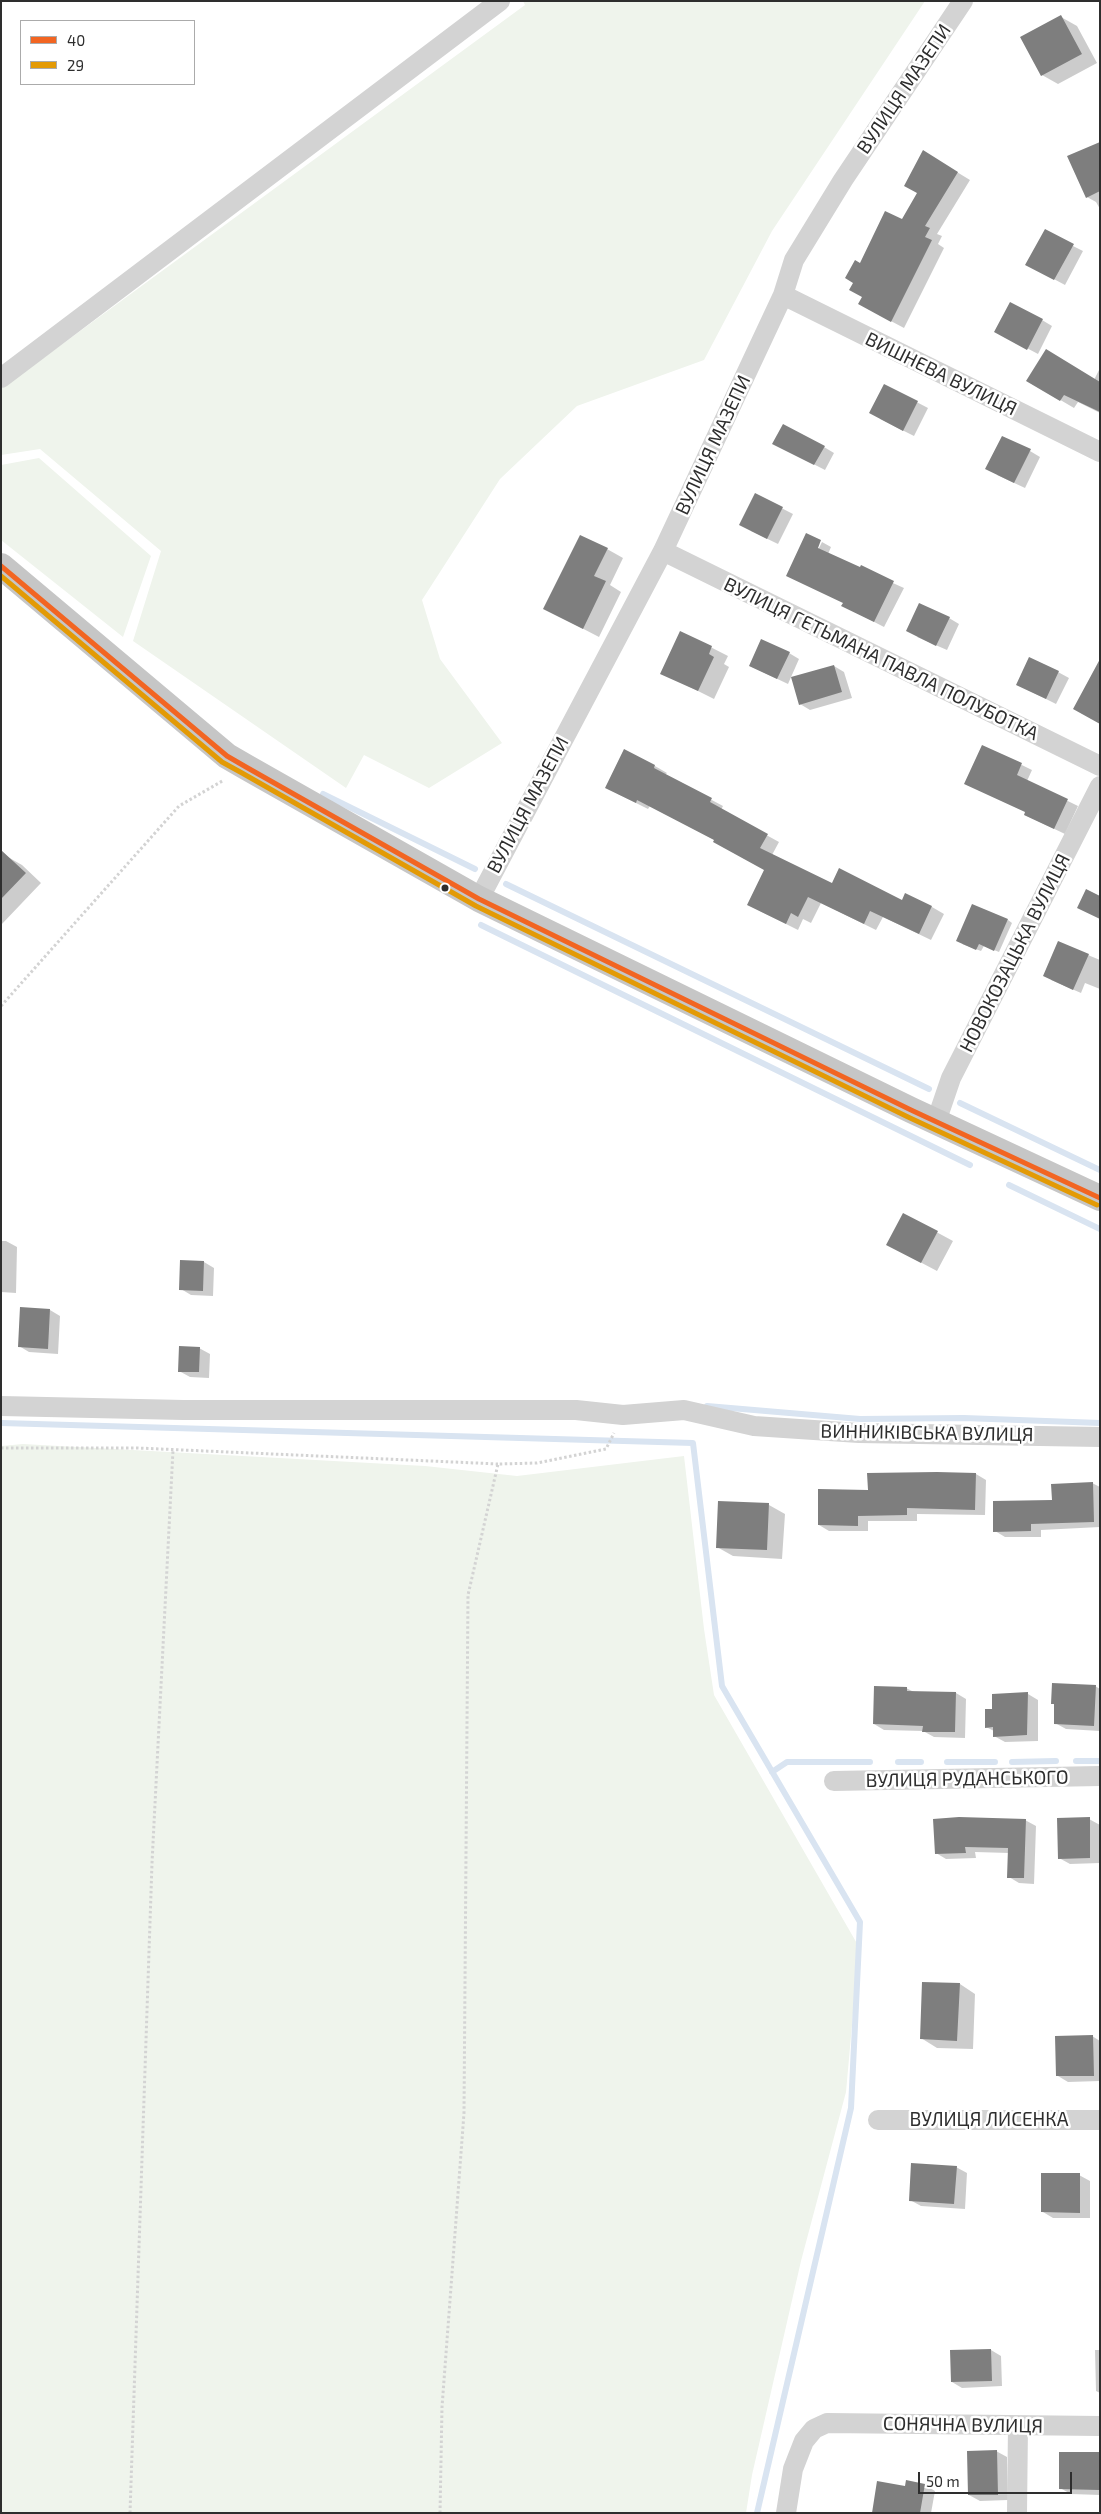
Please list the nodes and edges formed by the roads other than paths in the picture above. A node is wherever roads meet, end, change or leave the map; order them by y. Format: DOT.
graph roads {
  1 [pos="500,1"];
  2 [pos="963,1"];
  3 [pos="783,295"];
  4 [pos="1,378"];
  5 [pos="1100,452"];
  6 [pos="663,551"];
  7 [pos="1,566"];
  8 [pos="1100,766"];
  9 [pos="1100,786"];
  10 [pos="478,899"];
  11 [pos="936,1122"];
  12 [pos="1100,1198"];
  13 [pos="1,1406"];
  14 [pos="1100,1437"];
  15 [pos="1100,1776"];
  16 [pos="834,1781"];
  17 [pos="878,2120"];
  18 [pos="1100,2120"];
  19 [pos="1018,2426"];
  20 [pos="1100,2426"];
  21 [pos="786,2513"];
  22 [pos="1017,2513"];
  1 -- 4 [label="street"];
  2 -- 3 [label="street, ВУЛИЦЯ МАЗЕПИ"];
  3 -- 5 [label="street, ВИШНЕВА ВУЛИЦЯ"];
  3 -- 6 [label="street, ВУЛИЦЯ МАЗЕПИ"];
  6 -- 8 [label="street, ВУЛИЦЯ ГЕТЬМАНА ПАВЛА ПОЛУБОТКА"];
  6 -- 10 [label="street, ВУЛИЦЯ МАЗЕПИ"];
  7 -- 10 [label="main road"];
  9 -- 11 [label="street, НОВОКОЗАЦЬКА ВУЛИЦЯ"];
  10 -- 11 [label="main road"];
  11 -- 12 [label="main road"];
  13 -- 14 [label="street, ВИННИКІВСЬКА ВУЛИЦЯ"];
  15 -- 16 [label="street, ВУЛИЦЯ РУДАНСЬКОГО"];
  17 -- 18 [label="street, ВУЛИЦЯ ЛИСЕНКА"];
  19 -- 20 [label="street, СОНЯЧНА ВУЛИЦЯ"];
  19 -- 21 [label="street, СОНЯЧНА ВУЛИЦЯ"];
  19 -- 22 [label="street"];
}
